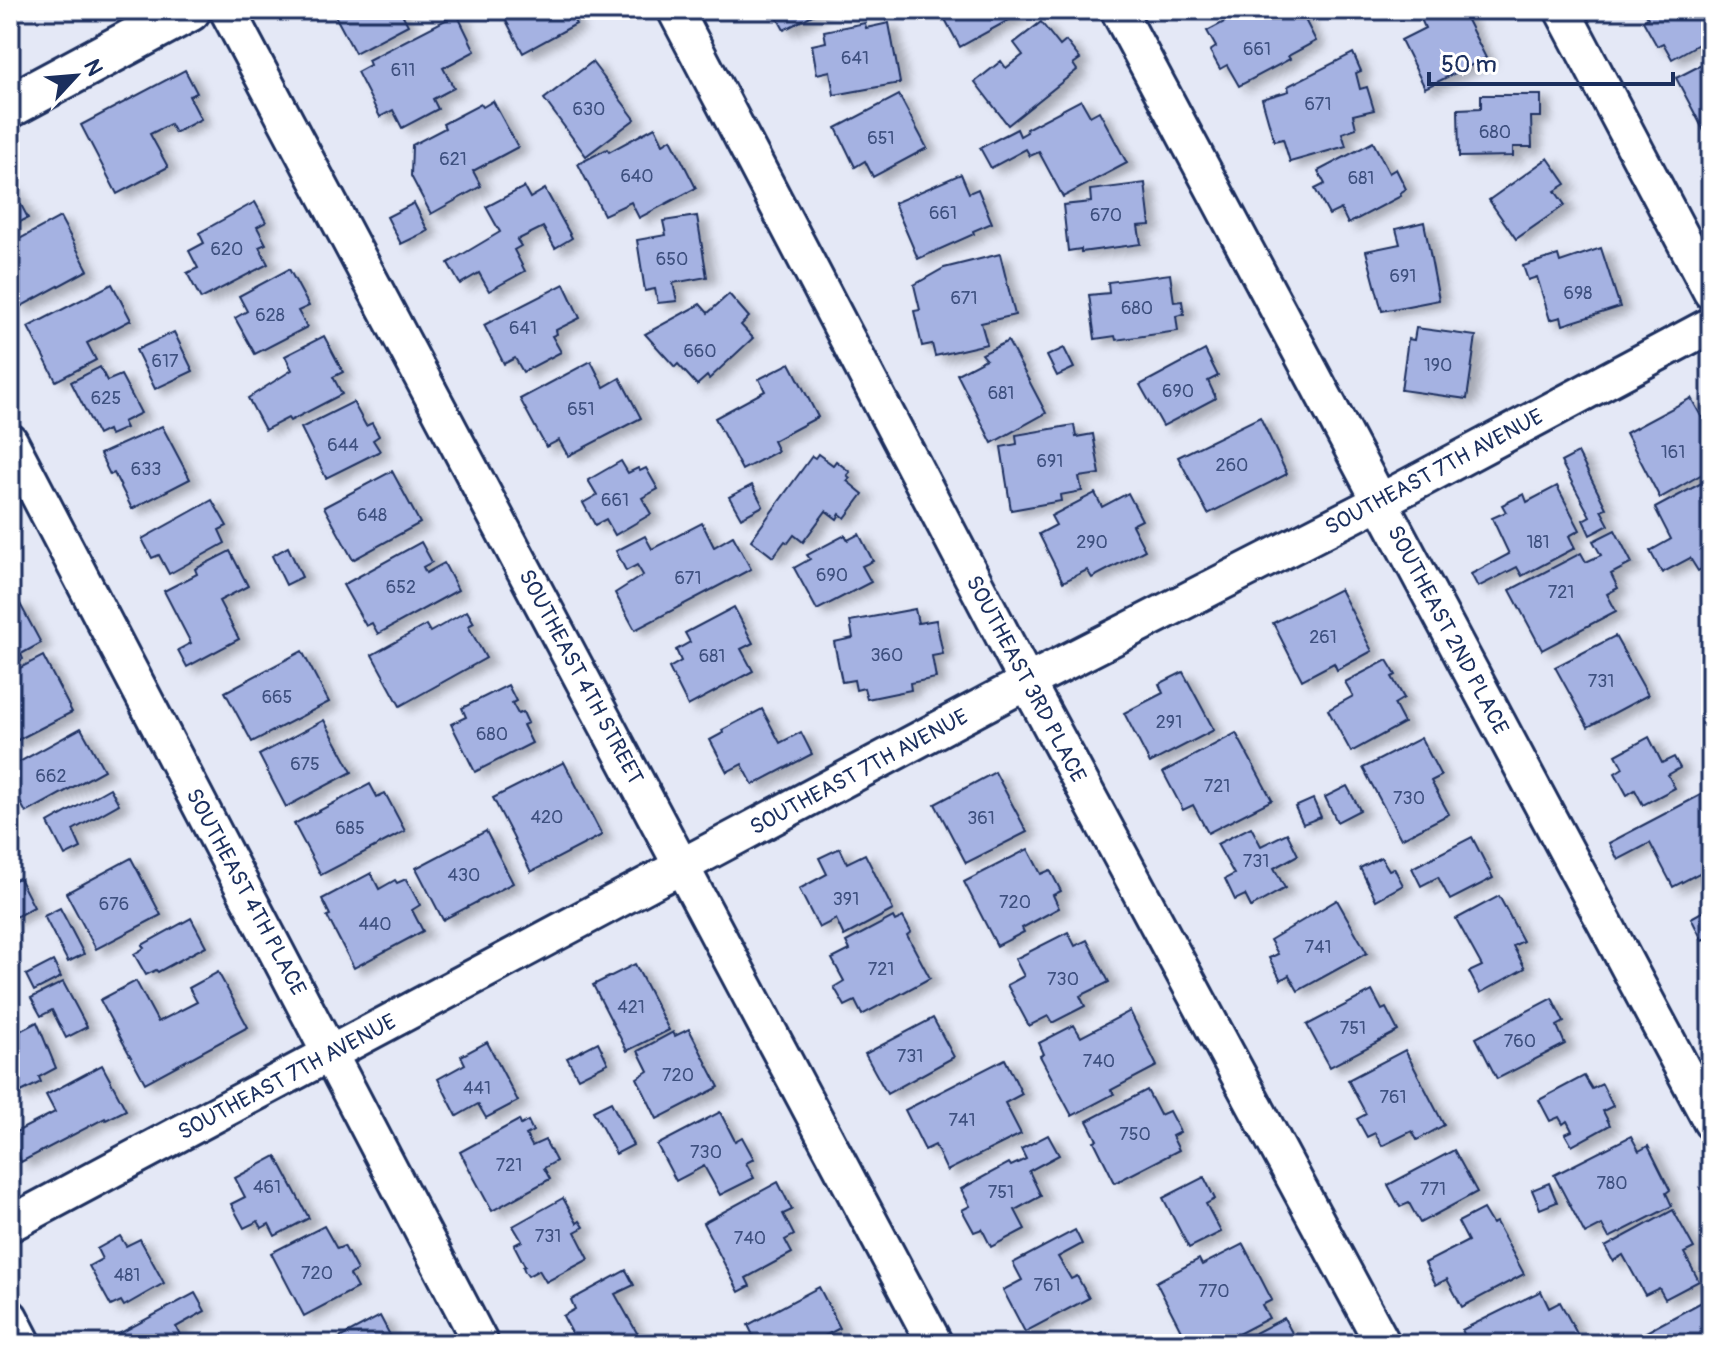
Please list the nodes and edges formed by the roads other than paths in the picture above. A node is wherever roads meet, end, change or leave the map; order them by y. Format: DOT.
graph roads {
  1 [pos="189,10"];
  2 [pos="227,10"];
  3 [pos="675,10"];
  4 [pos="1118,10"];
  5 [pos="1562,10"];
  6 [pos="10,106"];
  7 [pos="1711,292"];
  8 [pos="1711,325"];
  9 [pos="10,441"];
  10 [pos="1379,502"];
  11 [pos="1027,682"];
  12 [pos="682,867"];
  13 [pos="330,1054"];
  14 [pos="1711,1122"];
  15 [pos="10,1224"];
  16 [pos="10,1317"];
  17 [pos="24,1344"];
  18 [pos="481,1344"];
  19 [pos="935,1344"];
  20 [pos="1383,1344"];
  1 -- 6 [label="street"];
  2 -- 12 [label="street, SOUTHEAST 4TH STREET"];
  3 -- 11 [label="street, SOUTHEAST 3RD PLACE"];
  4 -- 10 [label="street, SOUTHEAST 2ND PLACE"];
  5 -- 7 [label="street"];
  8 -- 10 [label="street, SOUTHEAST 7TH AVENUE"];
  9 -- 13 [label="street, SOUTHEAST 4TH PLACE"];
  10 -- 11 [label="street, SOUTHEAST 7TH AVENUE"];
  10 -- 14 [label="street, SOUTHEAST 2ND PLACE"];
  11 -- 12 [label="street, SOUTHEAST 7TH AVENUE"];
  11 -- 20 [label="street, SOUTHEAST 3RD PLACE"];
  12 -- 13 [label="street, SOUTHEAST 7TH AVENUE"];
  12 -- 19 [label="street, SOUTHEAST 4TH STREET"];
  13 -- 15 [label="street, SOUTHEAST 7TH AVENUE"];
  13 -- 18 [label="street, SOUTHEAST 4TH PLACE"];
  16 -- 17 [label="street"];
}
